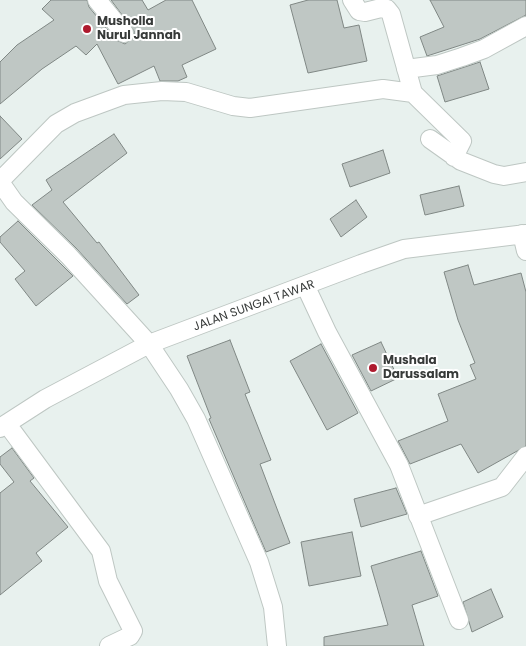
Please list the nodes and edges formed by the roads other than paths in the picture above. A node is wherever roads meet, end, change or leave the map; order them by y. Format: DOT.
graph roads {
  1 [pos="97,0"];
  2 [pos="352,0"];
  3 [pos="526,26"];
  4 [pos="124,33"];
  5 [pos="406,69"];
  6 [pos="414,93"];
  7 [pos="430,139"];
  8 [pos="458,152"];
  9 [pos="526,172"];
  10 [pos="0,182"];
  11 [pos="525,240"];
  12 [pos="306,287"];
  13 [pos="149,344"];
  14 [pos="4,426"];
  15 [pos="526,456"];
  16 [pos="418,516"];
  17 [pos="459,620"];
  18 [pos="109,646"];
  19 [pos="277,646"];
  1 -- 4 [label="street"];
  2 -- 5 [label="street"];
  3 -- 5 [label="street"];
  5 -- 6 [label="street"];
  6 -- 8 [label="street"];
  6 -- 10 [label="street"];
  7 -- 8 [label="street"];
  8 -- 9 [label="street"];
  10 -- 13 [label="street"];
  11 -- 12 [label="street, JALAN SUNGAI TAWAR"];
  12 -- 13 [label="street, JALAN SUNGAI TAWAR"];
  12 -- 16 [label="street"];
  13 -- 14 [label="street, JALAN SUNGAI TAWAR"];
  13 -- 19 [label="street"];
  14 -- 18 [label="street"];
  15 -- 16 [label="street"];
  16 -- 17 [label="street"];
}
